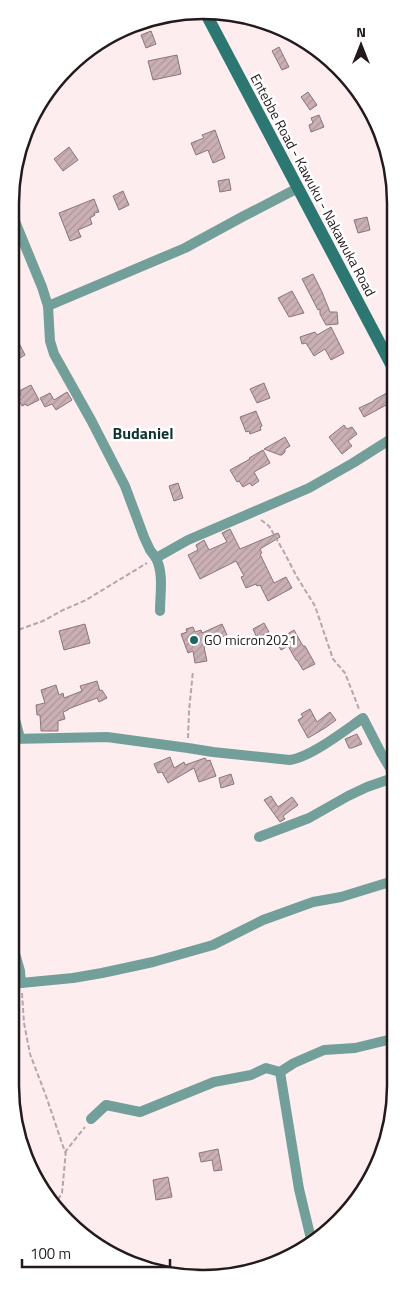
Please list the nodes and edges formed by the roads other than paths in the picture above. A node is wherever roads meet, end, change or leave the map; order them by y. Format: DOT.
graph roads {
  1 [pos="209,19"];
  2 [pos="298,188"];
  3 [pos="19,231"];
  4 [pos="48,306"];
  5 [pos="387,355"];
  6 [pos="387,441"];
  7 [pos="156,558"];
  8 [pos="160,611"];
  9 [pos="19,738"];
  10 [pos="387,763"];
  11 [pos="387,780"];
  12 [pos="259,837"];
  13 [pos="387,883"];
  14 [pos="19,968"];
  15 [pos="22,983"];
  16 [pos="19,984"];
  17 [pos="387,1040"];
  18 [pos="280,1072"];
  19 [pos="91,1119"];
  20 [pos="310,1235"];
  1 -- 2 [label="main road, Entebbe Road - Kawuku - Nakawuka Road"];
  2 -- 4 [label="street"];
  2 -- 5 [label="main road, Entebbe Road - Kawuku - Nakawuka Road"];
  3 -- 4 [label="street"];
  4 -- 7 [label="street"];
  6 -- 7 [label="street"];
  7 -- 8 [label="street"];
  9 -- 10 [label="street"];
  11 -- 12 [label="street"];
  13 -- 15 [label="street"];
  14 -- 15 [label="street"];
  15 -- 16 [label="street"];
  17 -- 18 [label="street"];
  18 -- 19 [label="street"];
  18 -- 20 [label="street"];
}
